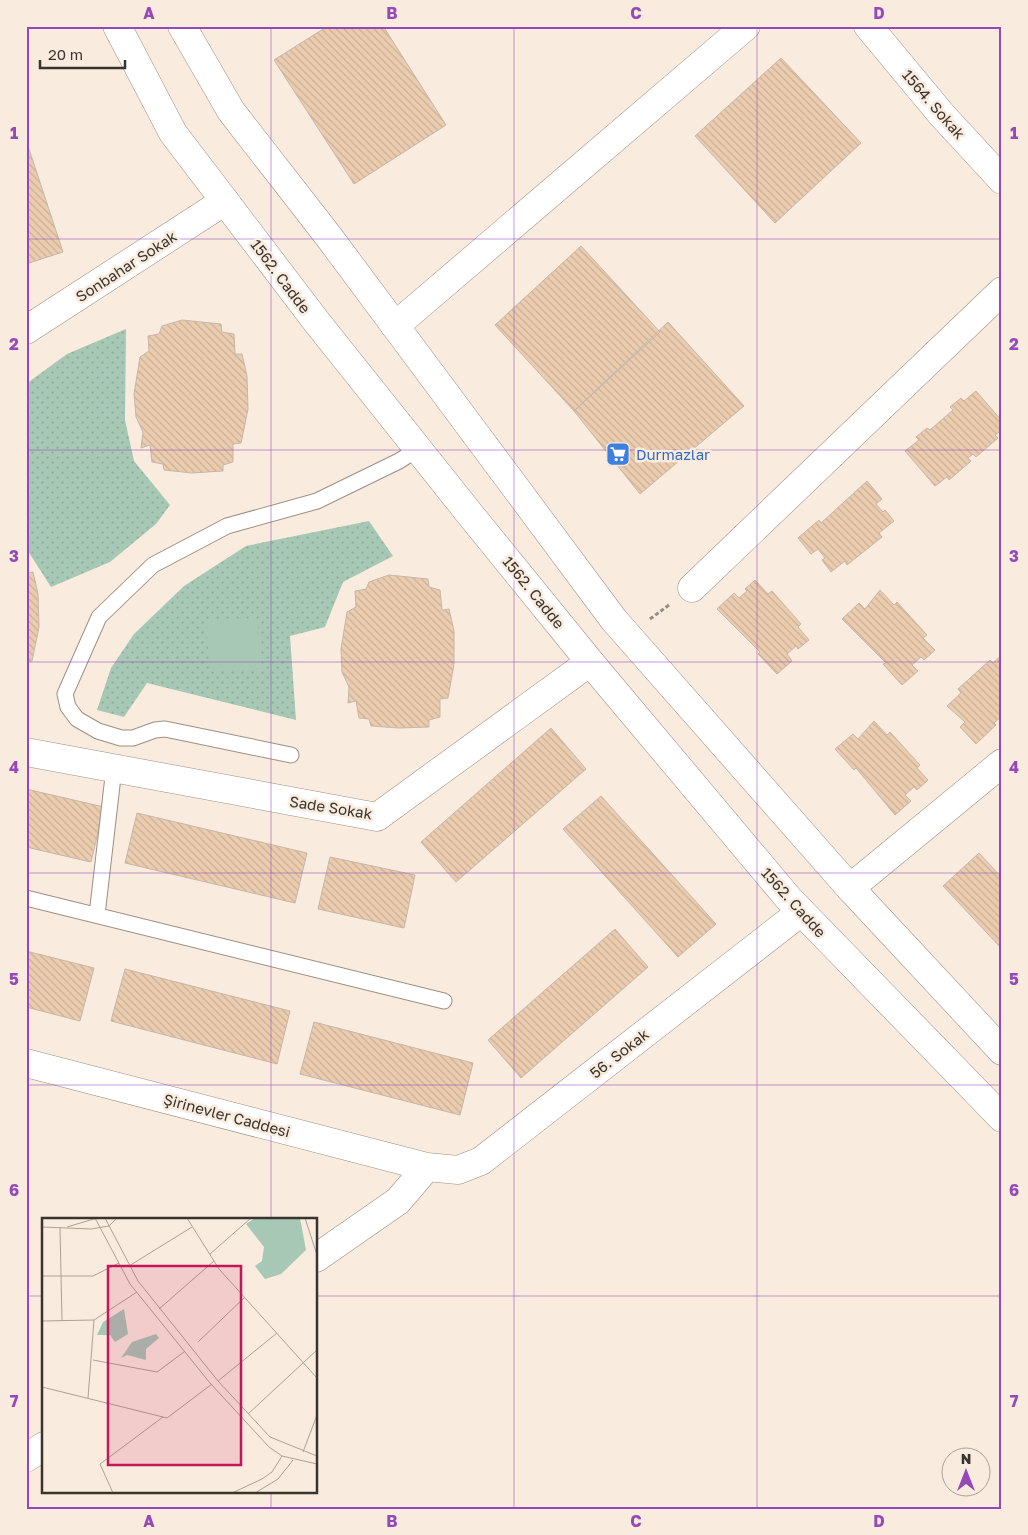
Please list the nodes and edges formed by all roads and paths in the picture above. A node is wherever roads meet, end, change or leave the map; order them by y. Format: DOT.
graph roads {
  1 [pos="117,26"];
  2 [pos="182,26"];
  3 [pos="746,26"];
  4 [pos="868,26"];
  5 [pos="1002,180"];
  6 [pos="225,201"];
  7 [pos="1002,291"];
  8 [pos="395,326"];
  9 [pos="26,330"];
  10 [pos="418,449"];
  11 [pos="692,588"];
  12 [pos="627,636"];
  13 [pos="590,662"];
  14 [pos="26,752"];
  15 [pos="291,755"];
  16 [pos="1002,763"];
  17 [pos="114,768"];
  18 [pos="850,888"];
  19 [pos="26,898"];
  20 [pos="801,912"];
  21 [pos="97,915"];
  22 [pos="444,1001"];
  23 [pos="1002,1051"];
  24 [pos="26,1063"];
  25 [pos="1002,1118"];
  26 [pos="427,1167"];
  27 [pos="318,1257"];
  28 [pos="42,1447"];
  29 [pos="26,1458"];
  1 -- 6 [label="street, 1562. Cadde"];
  2 -- 8 [label="street"];
  3 -- 8 [label="street"];
  4 -- 5 [label="street, 1564. Sokak"];
  6 -- 9 [label="street, Sonbahar Sokak"];
  6 -- 10 [label="street, 1562. Cadde"];
  7 -- 11 [label="street"];
  8 -- 12 [label="street"];
  10 -- 13 [label="street, 1562. Cadde"];
  10 -- 15 [label="lane"];
  11 -- 12 [label="path"];
  12 -- 18 [label="street"];
  13 -- 17 [label="street, Sade Sokak"];
  13 -- 20 [label="street, 1562. Cadde"];
  14 -- 17 [label="street, Sade Sokak"];
  16 -- 18 [label="street"];
  17 -- 21 [label="lane"];
  18 -- 23 [label="street"];
  19 -- 21 [label="lane"];
  20 -- 25 [label="street, 1562. Cadde"];
  20 -- 26 [label="street, 56. Sokak"];
  21 -- 22 [label="lane"];
  24 -- 26 [label="street, Şirinevler Caddesi"];
  26 -- 27 [label="street"];
  28 -- 29 [label="street"];
}
